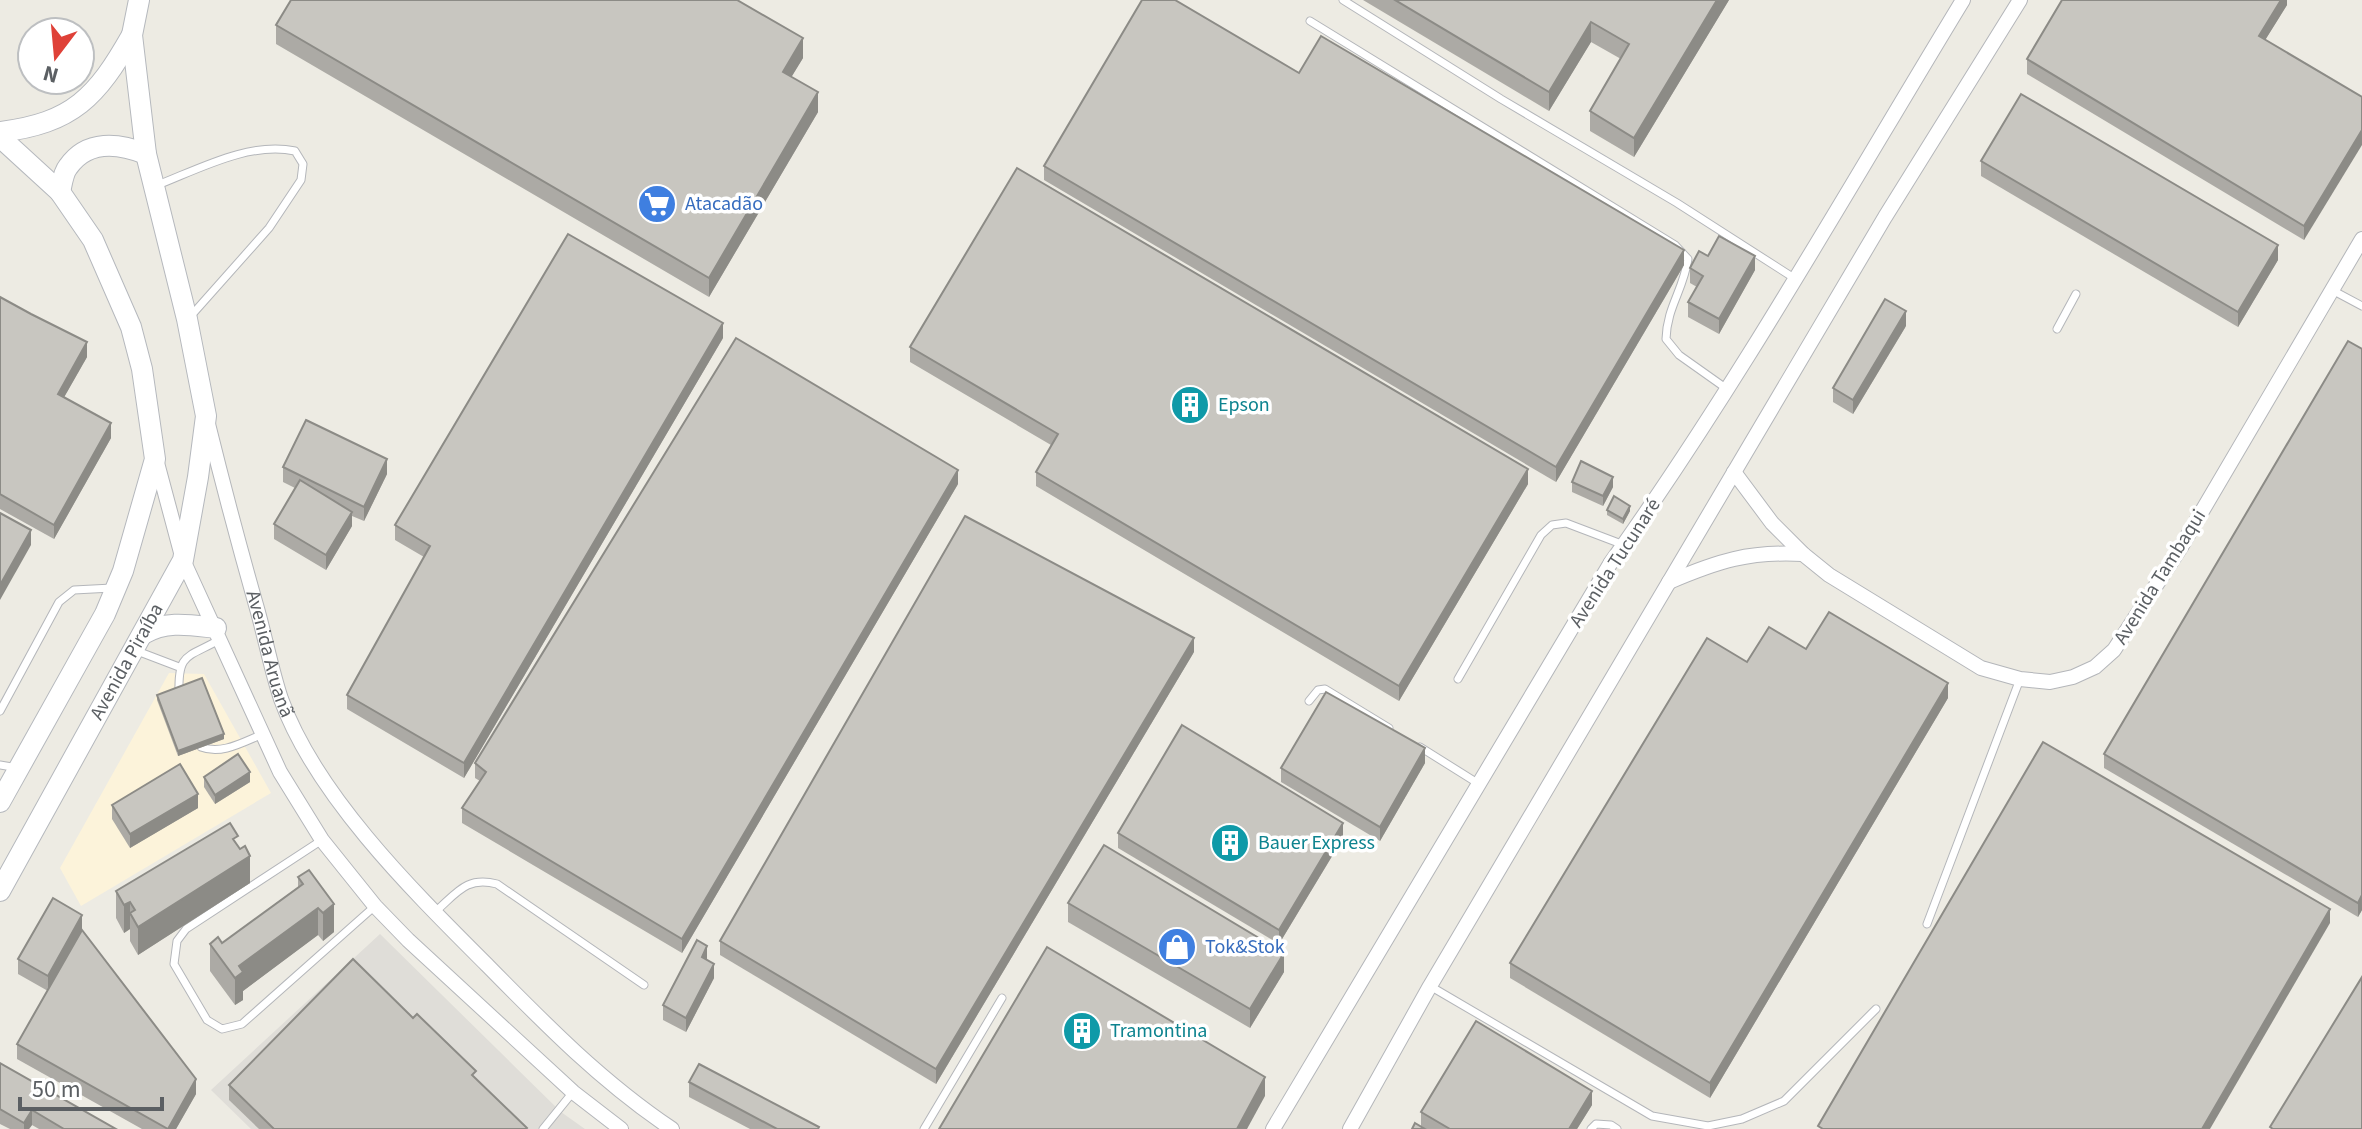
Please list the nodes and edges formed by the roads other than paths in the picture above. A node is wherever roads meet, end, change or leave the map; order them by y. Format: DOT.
graph roads {
  1 [pos="139,0"];
  2 [pos="1343,0"];
  3 [pos="1963,0"];
  4 [pos="2020,0"];
  5 [pos="1310,21"];
  6 [pos="132,35"];
  7 [pos="0,135"];
  8 [pos="146,154"];
  9 [pos="154,186"];
  10 [pos="60,192"];
  11 [pos="2362,239"];
  12 [pos="1794,278"];
  13 [pos="2332,290"];
  14 [pos="2076,294"];
  15 [pos="2362,306"];
  16 [pos="187,319"];
  17 [pos="2057,329"];
  18 [pos="1728,390"];
  19 [pos="206,416"];
  20 [pos="155,459"];
  21 [pos="1734,472"];
  22 [pos="1624,545"];
  23 [pos="1803,554"];
  24 [pos="183,560"];
  25 [pos="1669,582"];
  26 [pos="116,589"];
  27 [pos="218,633"];
  28 [pos="139,642"];
  29 [pos="179,667"];
  30 [pos="1458,679"];
  31 [pos="2020,679"];
  32 [pos="179,692"];
  33 [pos="1309,701"];
  34 [pos="0,711"];
  35 [pos="1392,730"];
  36 [pos="263,734"];
  37 [pos="1417,745"];
  38 [pos="201,747"];
  39 [pos="9,767"];
  40 [pos="1479,784"];
  41 [pos="0,802"];
  42 [pos="322,840"];
  43 [pos="0,891"];
  44 [pos="375,906"];
  45 [pos="435,912"];
  46 [pos="1927,924"];
  47 [pos="644,985"];
  48 [pos="1430,986"];
  49 [pos="1002,998"];
  50 [pos="1876,1009"];
  51 [pos="573,1092"];
  52 [pos="543,1129"];
  53 [pos="621,1129"];
  54 [pos="672,1129"];
  55 [pos="924,1129"];
  56 [pos="1273,1129"];
  57 [pos="1350,1129"];
  58 [pos="1591,1129"];
  59 [pos="1617,1129"];
  1 -- 6 [label="main road"];
  2 -- 12 [label="lane"];
  3 -- 12 [label="street, Avenida Tucunaré"];
  4 -- 21 [label="street"];
  5 -- 18 [label="lane"];
  6 -- 7 [label="main road"];
  6 -- 8 [label="main road, Avenida Aruanã"];
  7 -- 10 [label="main road, Avenida Aruanã"];
  8 -- 9 [label="main road, Avenida Aruanã"];
  8 -- 10 [label="main road"];
  9 -- 16 [label="main road, Avenida Aruanã"];
  9 -- 16 [label="lane"];
  10 -- 20 [label="main road, Avenida Aruanã"];
  11 -- 13 [label="street, Avenida Tambaqui"];
  12 -- 18 [label="street, Avenida Tucunaré"];
  13 -- 15 [label="lane"];
  13 -- 31 [label="street, Avenida Tambaqui"];
  14 -- 17 [label="lane"];
  16 -- 19 [label="main road, Avenida Aruanã"];
  18 -- 22 [label="street, Avenida Tucunaré"];
  19 -- 24 [label="main road, Avenida Piraíba"];
  19 -- 45 [label="street, Avenida Aruanã"];
  20 -- 24 [label="street, Avenida Aruanã"];
  20 -- 26 [label="main road"];
  21 -- 23 [label="street, Avenida Tambaqui"];
  21 -- 25 [label="street"];
  22 -- 30 [label="lane"];
  22 -- 40 [label="street, Avenida Tucunaré"];
  23 -- 25 [label="street"];
  23 -- 31 [label="street, Avenida Tambaqui"];
  24 -- 27 [label="street, Avenida Aruanã"];
  24 -- 28 [label="main road, Avenida Piraíba"];
  25 -- 48 [label="street"];
  26 -- 34 [label="lane"];
  26 -- 39 [label="main road"];
  27 -- 28 [label="main road"];
  27 -- 29 [label="lane"];
  27 -- 36 [label="street, Avenida Aruanã"];
  28 -- 29 [label="lane"];
  28 -- 43 [label="main road, Avenida Piraíba"];
  29 -- 32 [label="lane"];
  31 -- 46 [label="lane"];
  33 -- 35 [label="lane"];
  36 -- 38 [label="lane"];
  36 -- 42 [label="street, Avenida Aruanã"];
  37 -- 40 [label="lane"];
  39 -- 41 [label="main road"];
  40 -- 56 [label="street, Avenida Tucunaré"];
  42 -- 44 [label="street, Avenida Aruanã"];
  42 -- 44 [label="lane"];
  44 -- 51 [label="street, Avenida Aruanã"];
  45 -- 47 [label="lane"];
  45 -- 54 [label="street, Avenida Aruanã"];
  48 -- 50 [label="lane"];
  48 -- 57 [label="street"];
  49 -- 55 [label="lane"];
  51 -- 52 [label="lane"];
  51 -- 53 [label="street, Avenida Aruanã"];
  58 -- 59 [label="lane"];
}
